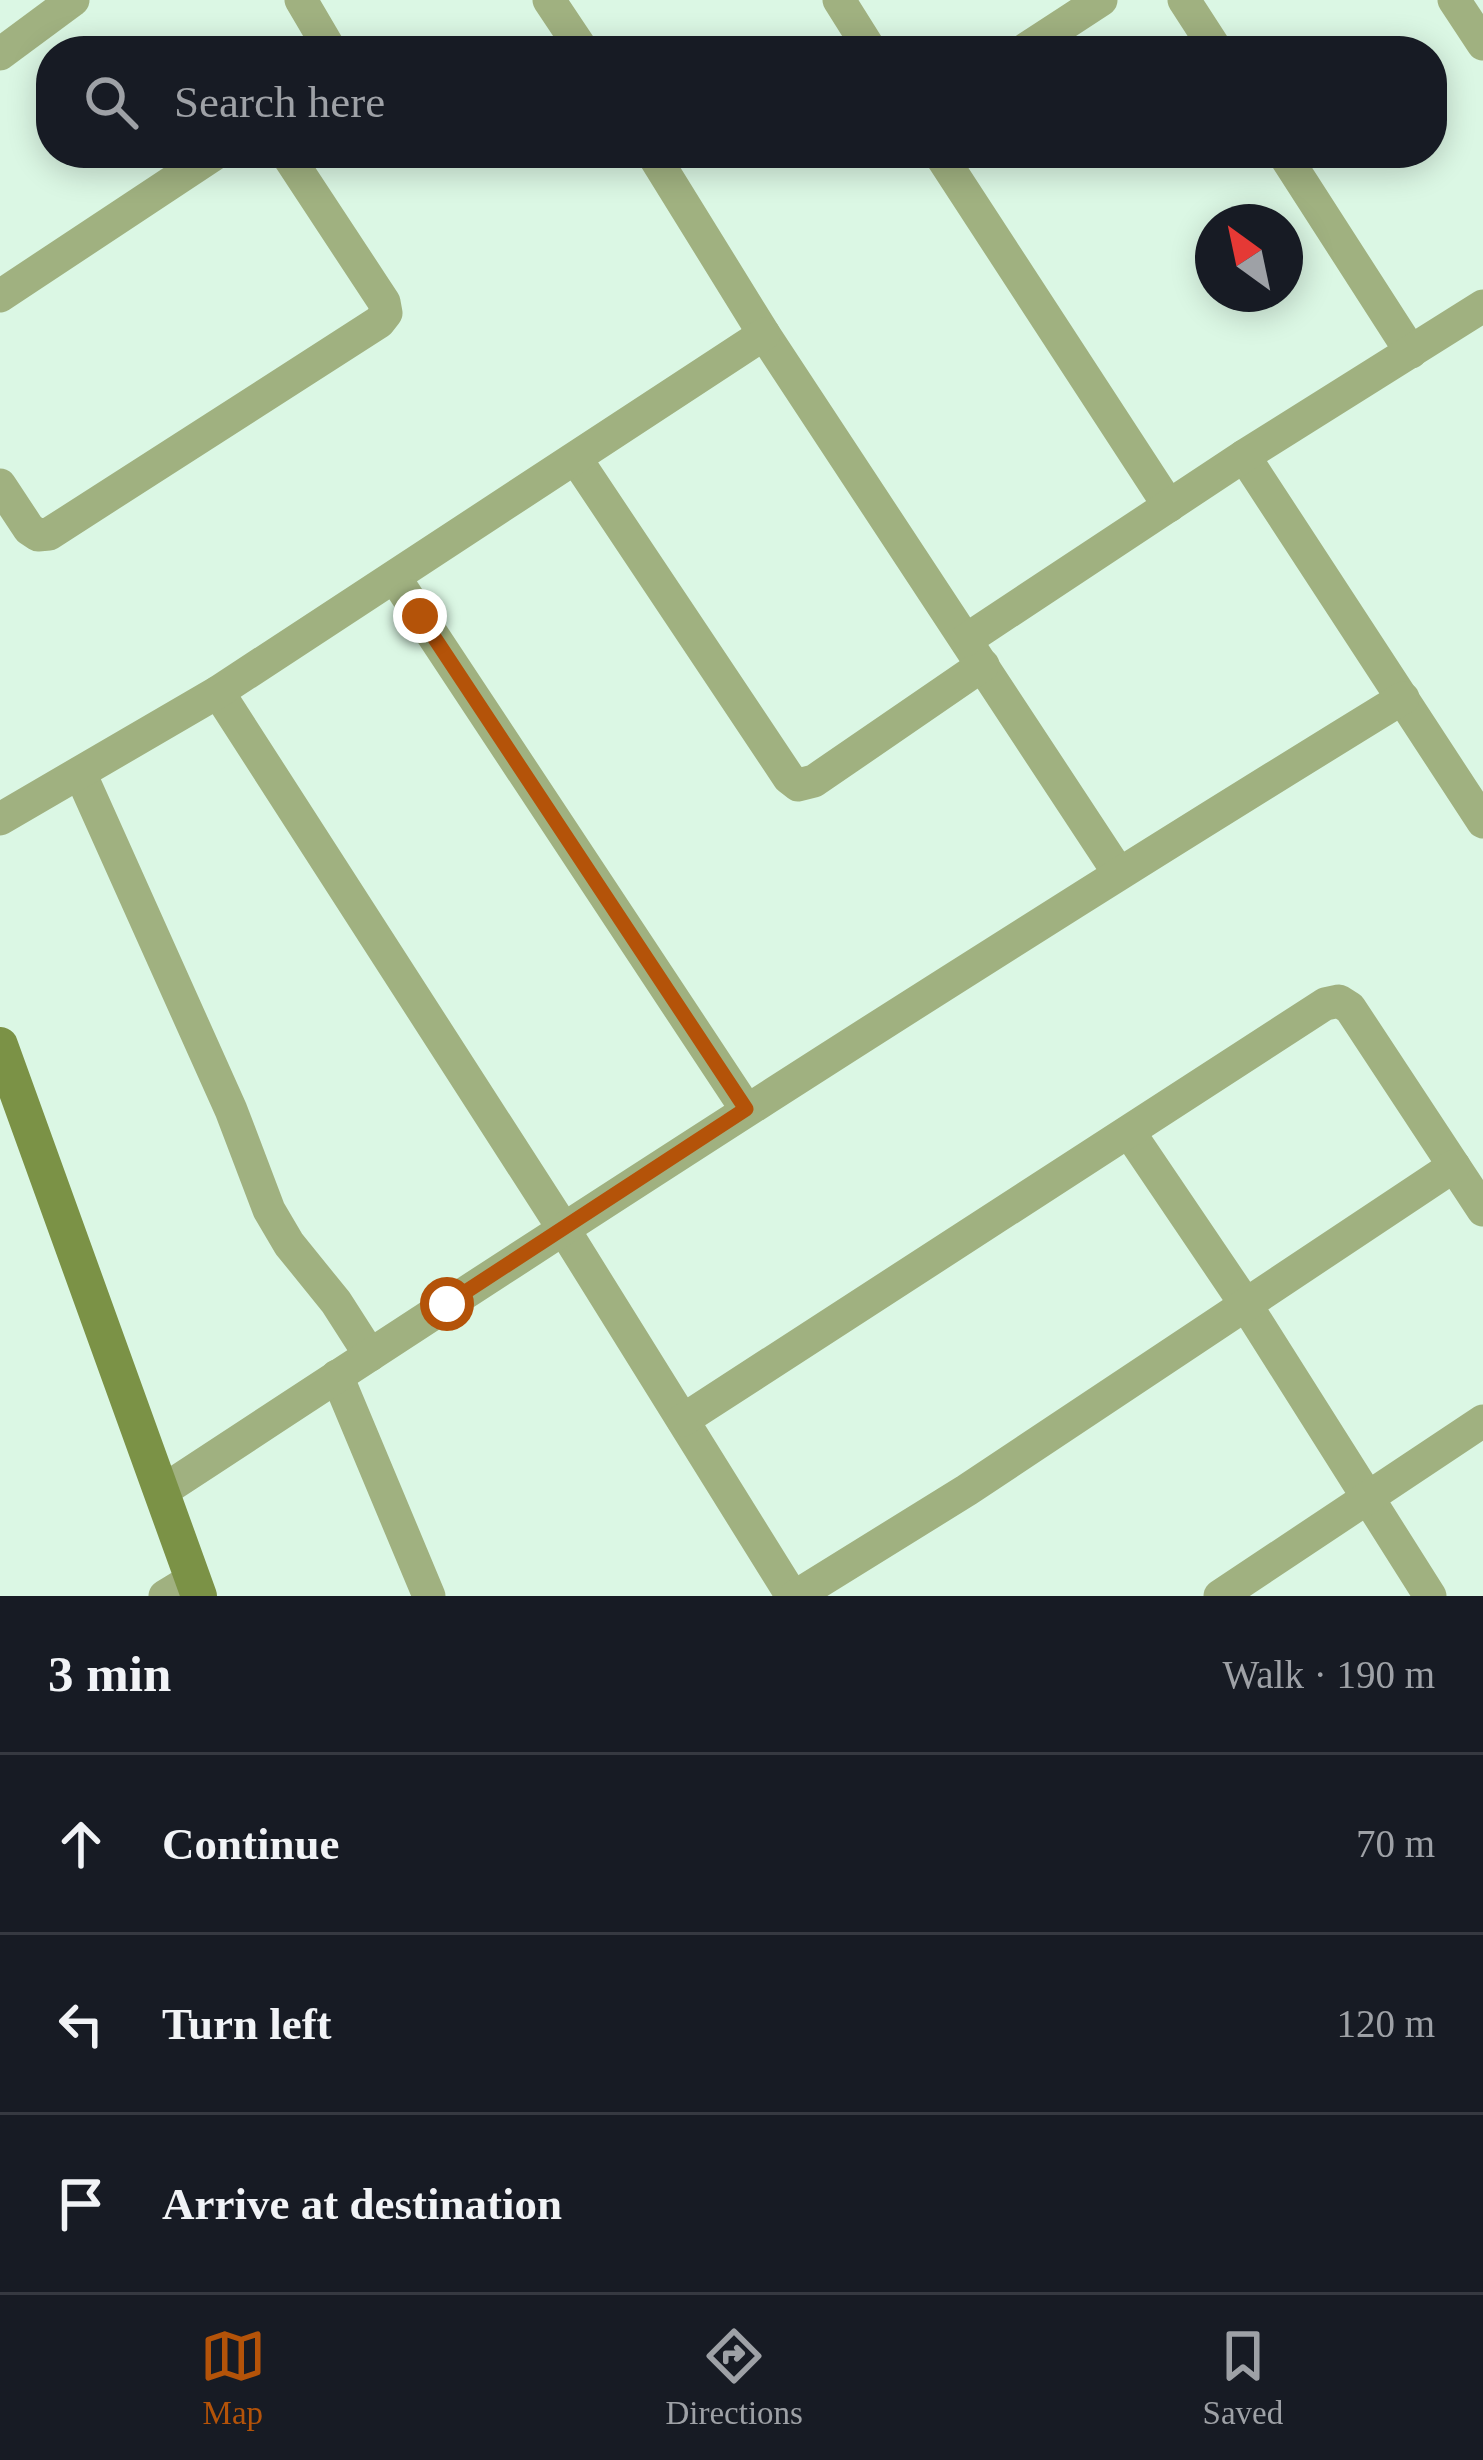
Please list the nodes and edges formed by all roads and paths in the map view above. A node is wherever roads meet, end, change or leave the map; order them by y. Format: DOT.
graph roads {
  1 [pos="74,0"];
  2 [pos="301,0"];
  3 [pos="549,0"];
  4 [pos="838,0"];
  5 [pos="1101,0"];
  6 [pos="1184,0"];
  7 [pos="1454,0"];
  8 [pos="322,36"];
  9 [pos="574,36"];
  10 [pos="856,36"];
  11 [pos="1047,36"];
  12 [pos="1207,36"];
  13 [pos="1483,44"];
  14 [pos="0,54"];
  15 [pos="193,168"];
  16 [pos="296,168"];
  17 [pos="673,168"];
  18 [pos="949,168"];
  19 [pos="1293,168"];
  20 [pos="0,296"];
  21 [pos="1483,306"];
  22 [pos="764,334"];
  23 [pos="1411,352"];
  24 [pos="1244,455"];
  25 [pos="576,459"];
  26 [pos="0,484"];
  27 [pos="1168,506"];
  28 [pos="395,578"];
  29 [pos="975,652"];
  30 [pos="218,692"];
  31 [pos="1403,698"];
  32 [pos="80,773"];
  33 [pos="0,818"];
  34 [pos="1483,822"];
  35 [pos="1118,872"];
  36 [pos="0,1045"];
  37 [pos="746,1109"];
  38 [pos="1130,1132"];
  39 [pos="1454,1166"];
  40 [pos="1483,1210"];
  41 [pos="563,1228"];
  42 [pos="1246,1305"];
  43 [pos="370,1355"];
  44 [pos="337,1376"];
  45 [pos="683,1420"];
  46 [pos="1483,1421"];
  47 [pos="161,1492"];
  48 [pos="1370,1497"];
  49 [pos="186,1590"];
  50 [pos="429,1596"];
  51 [pos="794,1596"];
  52 [pos="1220,1596"];
  53 [pos="1430,1596"];
  1 -- 14 [label="street"];
  2 -- 8 [label="street"];
  3 -- 9 [label="street"];
  4 -- 10 [label="street"];
  5 -- 11 [label="street"];
  6 -- 12 [label="street"];
  7 -- 13 [label="street"];
  15 -- 20 [label="street"];
  16 -- 26 [label="street"];
  17 -- 22 [label="street"];
  18 -- 27 [label="street"];
  19 -- 23 [label="street"];
  21 -- 23 [label="street"];
  22 -- 25 [label="street"];
  22 -- 29 [label="street"];
  23 -- 24 [label="street"];
  24 -- 27 [label="street"];
  24 -- 31 [label="street"];
  25 -- 28 [label="street"];
  25 -- 29 [label="street"];
  27 -- 29 [label="street"];
  28 -- 30 [label="street"];
  28 -- 37 [label="street"];
  29 -- 35 [label="street"];
  30 -- 32 [label="street"];
  30 -- 41 [label="street"];
  31 -- 34 [label="street"];
  31 -- 35 [label="street"];
  32 -- 33 [label="street"];
  32 -- 43 [label="street"];
  35 -- 37 [label="street"];
  36 -- 47 [label="street"];
  37 -- 41 [label="street"];
  38 -- 39 [label="street"];
  38 -- 42 [label="street"];
  38 -- 45 [label="street"];
  39 -- 40 [label="street"];
  39 -- 42 [label="street"];
  41 -- 43 [label="street"];
  41 -- 45 [label="street"];
  42 -- 48 [label="street"];
  42 -- 51 [label="street"];
  43 -- 44 [label="street"];
  44 -- 47 [label="street"];
  44 -- 50 [label="street"];
  45 -- 51 [label="street"];
  46 -- 48 [label="street"];
  47 -- 49 [label="street"];
  48 -- 52 [label="street"];
  48 -- 53 [label="street"];
}
